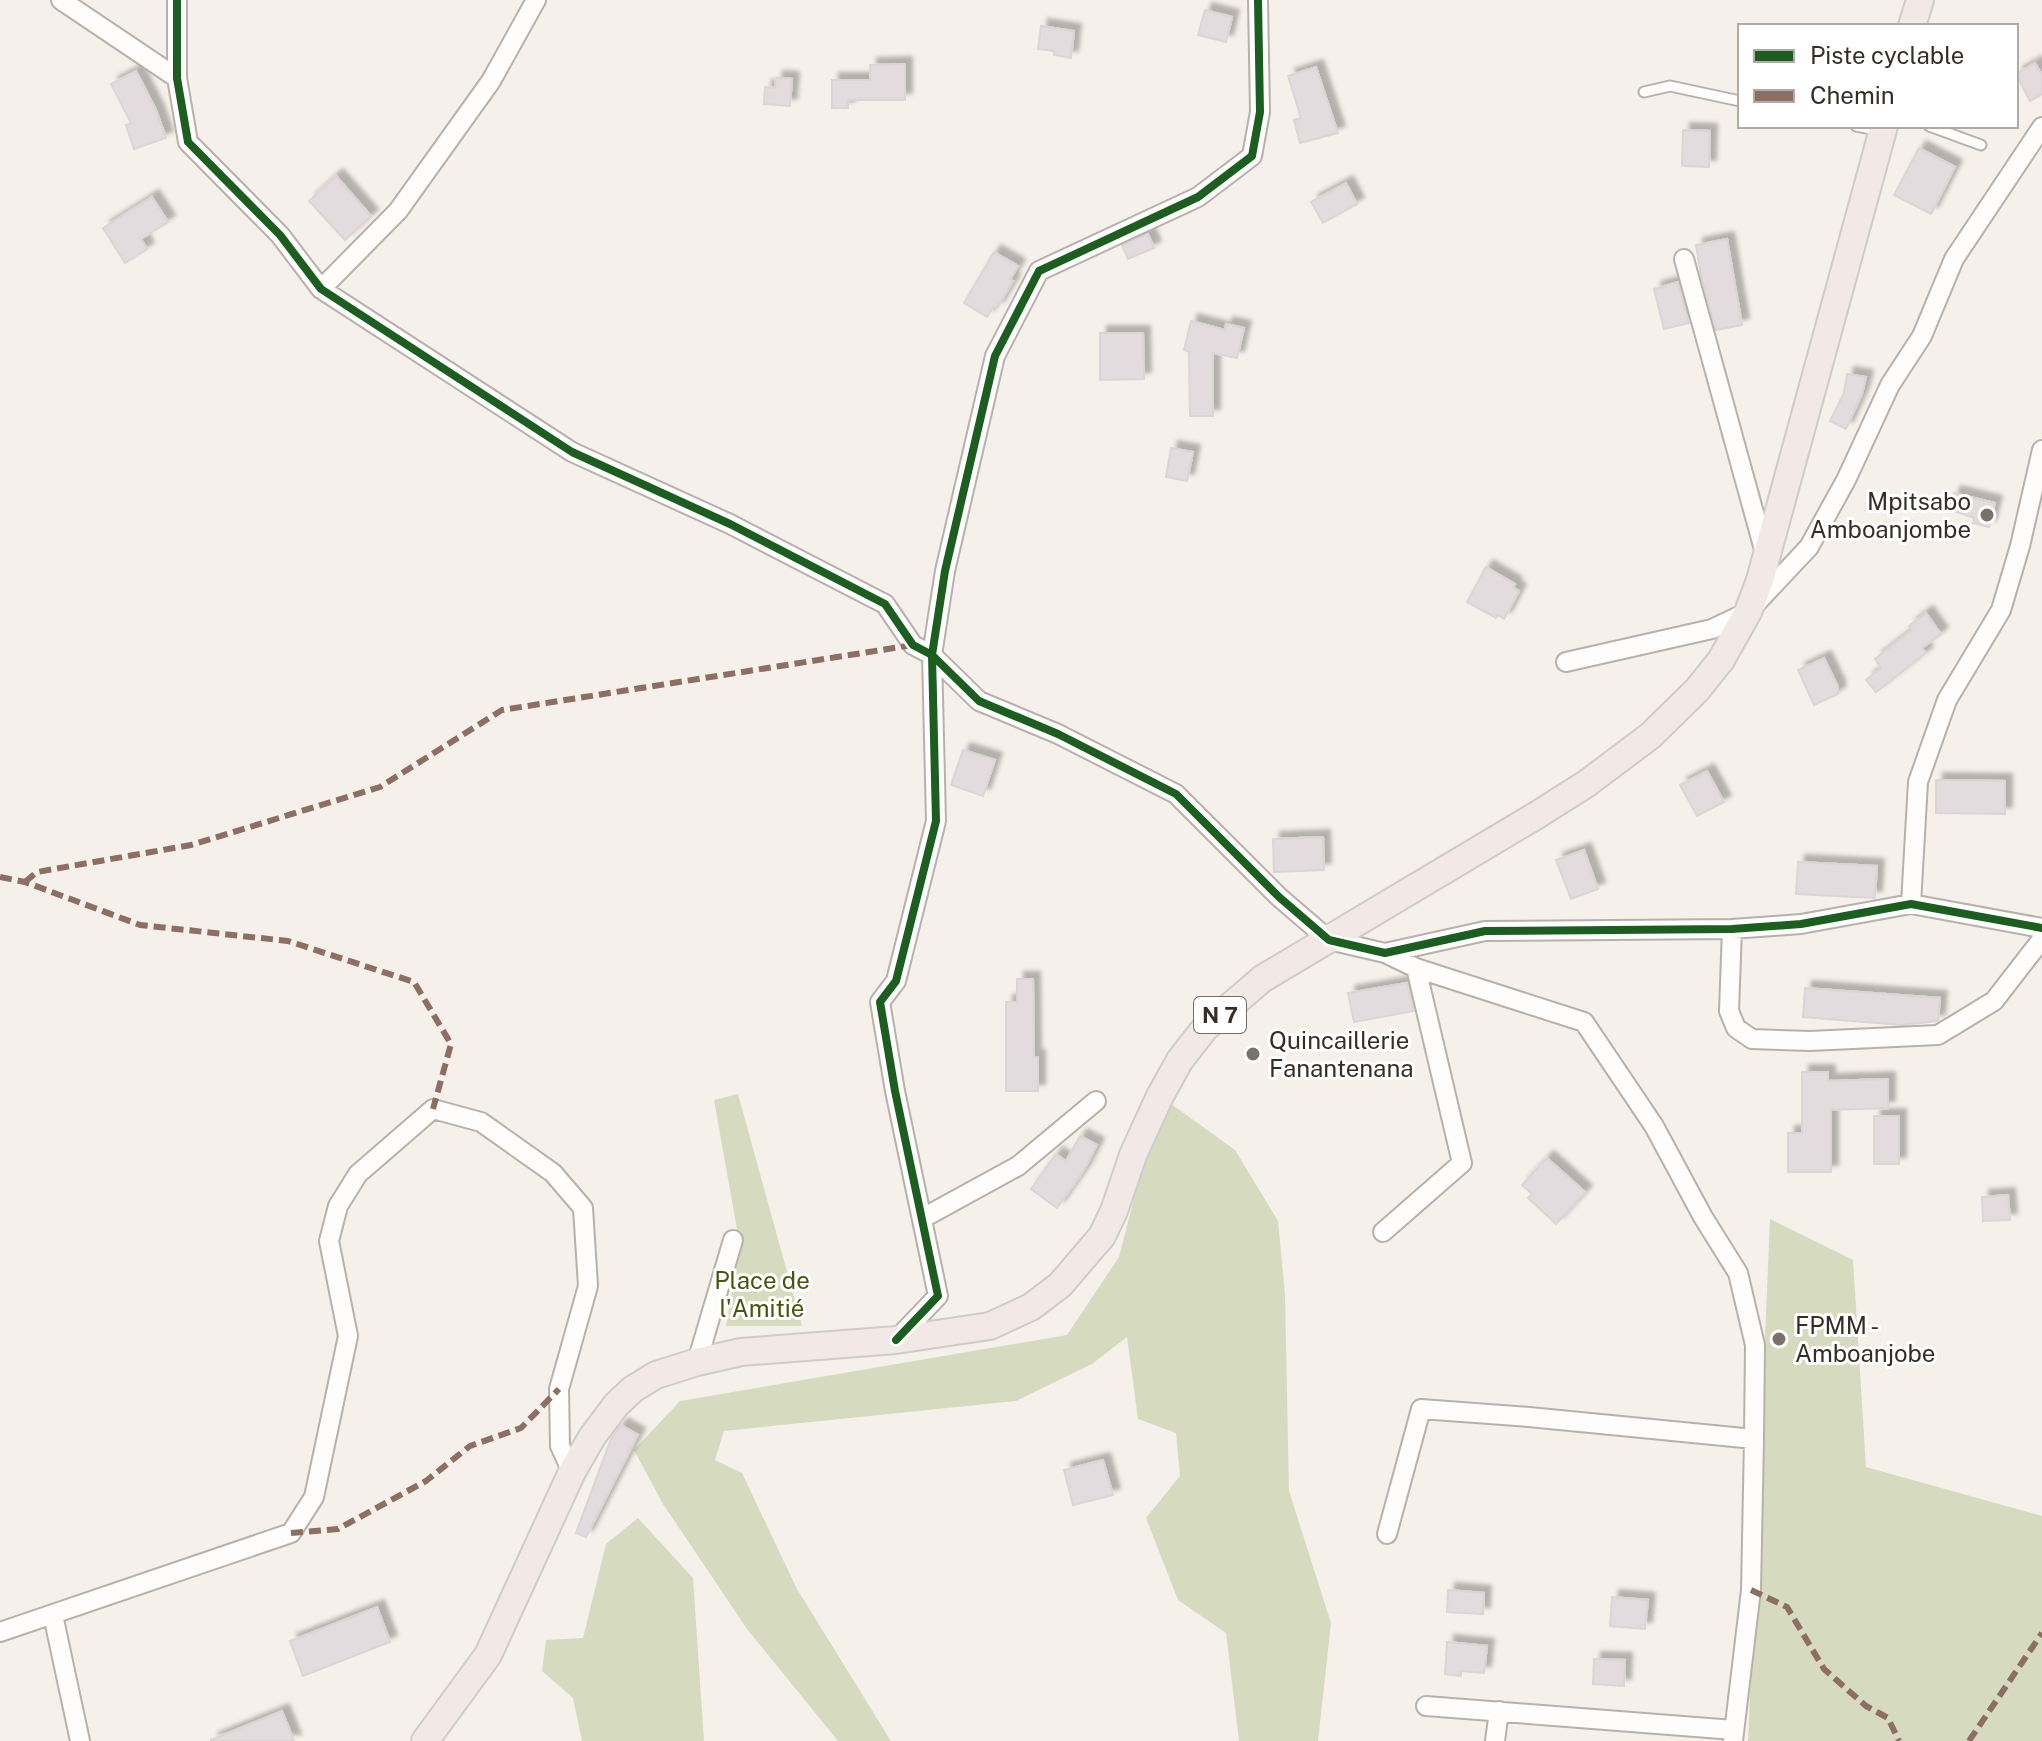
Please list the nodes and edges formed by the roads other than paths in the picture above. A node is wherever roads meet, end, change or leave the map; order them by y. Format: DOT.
graph roads {
  1 [pos="61,0"];
  2 [pos="177,0"];
  3 [pos="536,0"];
  4 [pos="1258,0"];
  5 [pos="1920,0"];
  6 [pos="1913,24"];
  7 [pos="177,78"];
  8 [pos="1644,92"];
  9 [pos="1738,101"];
  10 [pos="2042,127"];
  11 [pos="1934,128"];
  12 [pos="1884,129"];
  13 [pos="1981,145"];
  14 [pos="1684,259"];
  15 [pos="321,289"];
  16 [pos="2042,450"];
  17 [pos="1765,553"];
  18 [pos="1748,612"];
  19 [pos="932,655"];
  20 [pos="1566,662"];
  21 [pos="1911,904"];
  22 [pos="2042,928"];
  23 [pos="1732,929"];
  24 [pos="2042,939"];
  25 [pos="1329,940"];
  26 [pos="1385,953"];
  27 [pos="1416,968"];
  28 [pos="1096,1101"];
  29 [pos="923,1218"];
  30 [pos="1383,1232"];
  31 [pos="733,1240"];
  32 [pos="896,1340"];
  33 [pos="697,1362"];
  34 [pos="1754,1439"];
  35 [pos="572,1472"];
  36 [pos="1387,1534"];
  37 [pos="53,1615"];
  38 [pos="0,1632"];
  39 [pos="1426,1706"];
  40 [pos="1499,1711"];
  41 [pos="1733,1735"];
  42 [pos="80,1741"];
  43 [pos="425,1741"];
  44 [pos="1495,1741"];
  1 -- 7 [label="street"];
  2 -- 7 [label="street"];
  3 -- 15 [label="street"];
  4 -- 19 [label="street"];
  5 -- 6 [label="main road"];
  7 -- 15 [label="street"];
  8 -- 9 [label="lane"];
  10 -- 18 [label="street"];
  11 -- 13 [label="lane"];
  12 -- 17 [label="main road, N 7"];
  14 -- 17 [label="street"];
  15 -- 19 [label="street"];
  16 -- 21 [label="street"];
  17 -- 18 [label="main road, N 7"];
  18 -- 20 [label="street"];
  18 -- 25 [label="main road, N 7"];
  19 -- 25 [label="street"];
  19 -- 29 [label="street"];
  21 -- 22 [label="street"];
  21 -- 23 [label="street"];
  23 -- 24 [label="street"];
  23 -- 26 [label="street"];
  25 -- 26 [label="street"];
  25 -- 32 [label="main road, N 7"];
  26 -- 27 [label="street"];
  27 -- 30 [label="street"];
  27 -- 34 [label="street"];
  28 -- 29 [label="street"];
  29 -- 32 [label="street"];
  31 -- 33 [label="street"];
  32 -- 33 [label="main road, N 7"];
  33 -- 35 [label="main road, N 7"];
  34 -- 36 [label="street"];
  34 -- 41 [label="street"];
  35 -- 37 [label="street"];
  35 -- 43 [label="main road, N 7"];
  37 -- 38 [label="street"];
  37 -- 42 [label="street"];
  39 -- 40 [label="street"];
  40 -- 41 [label="street"];
  40 -- 44 [label="street"];
}
